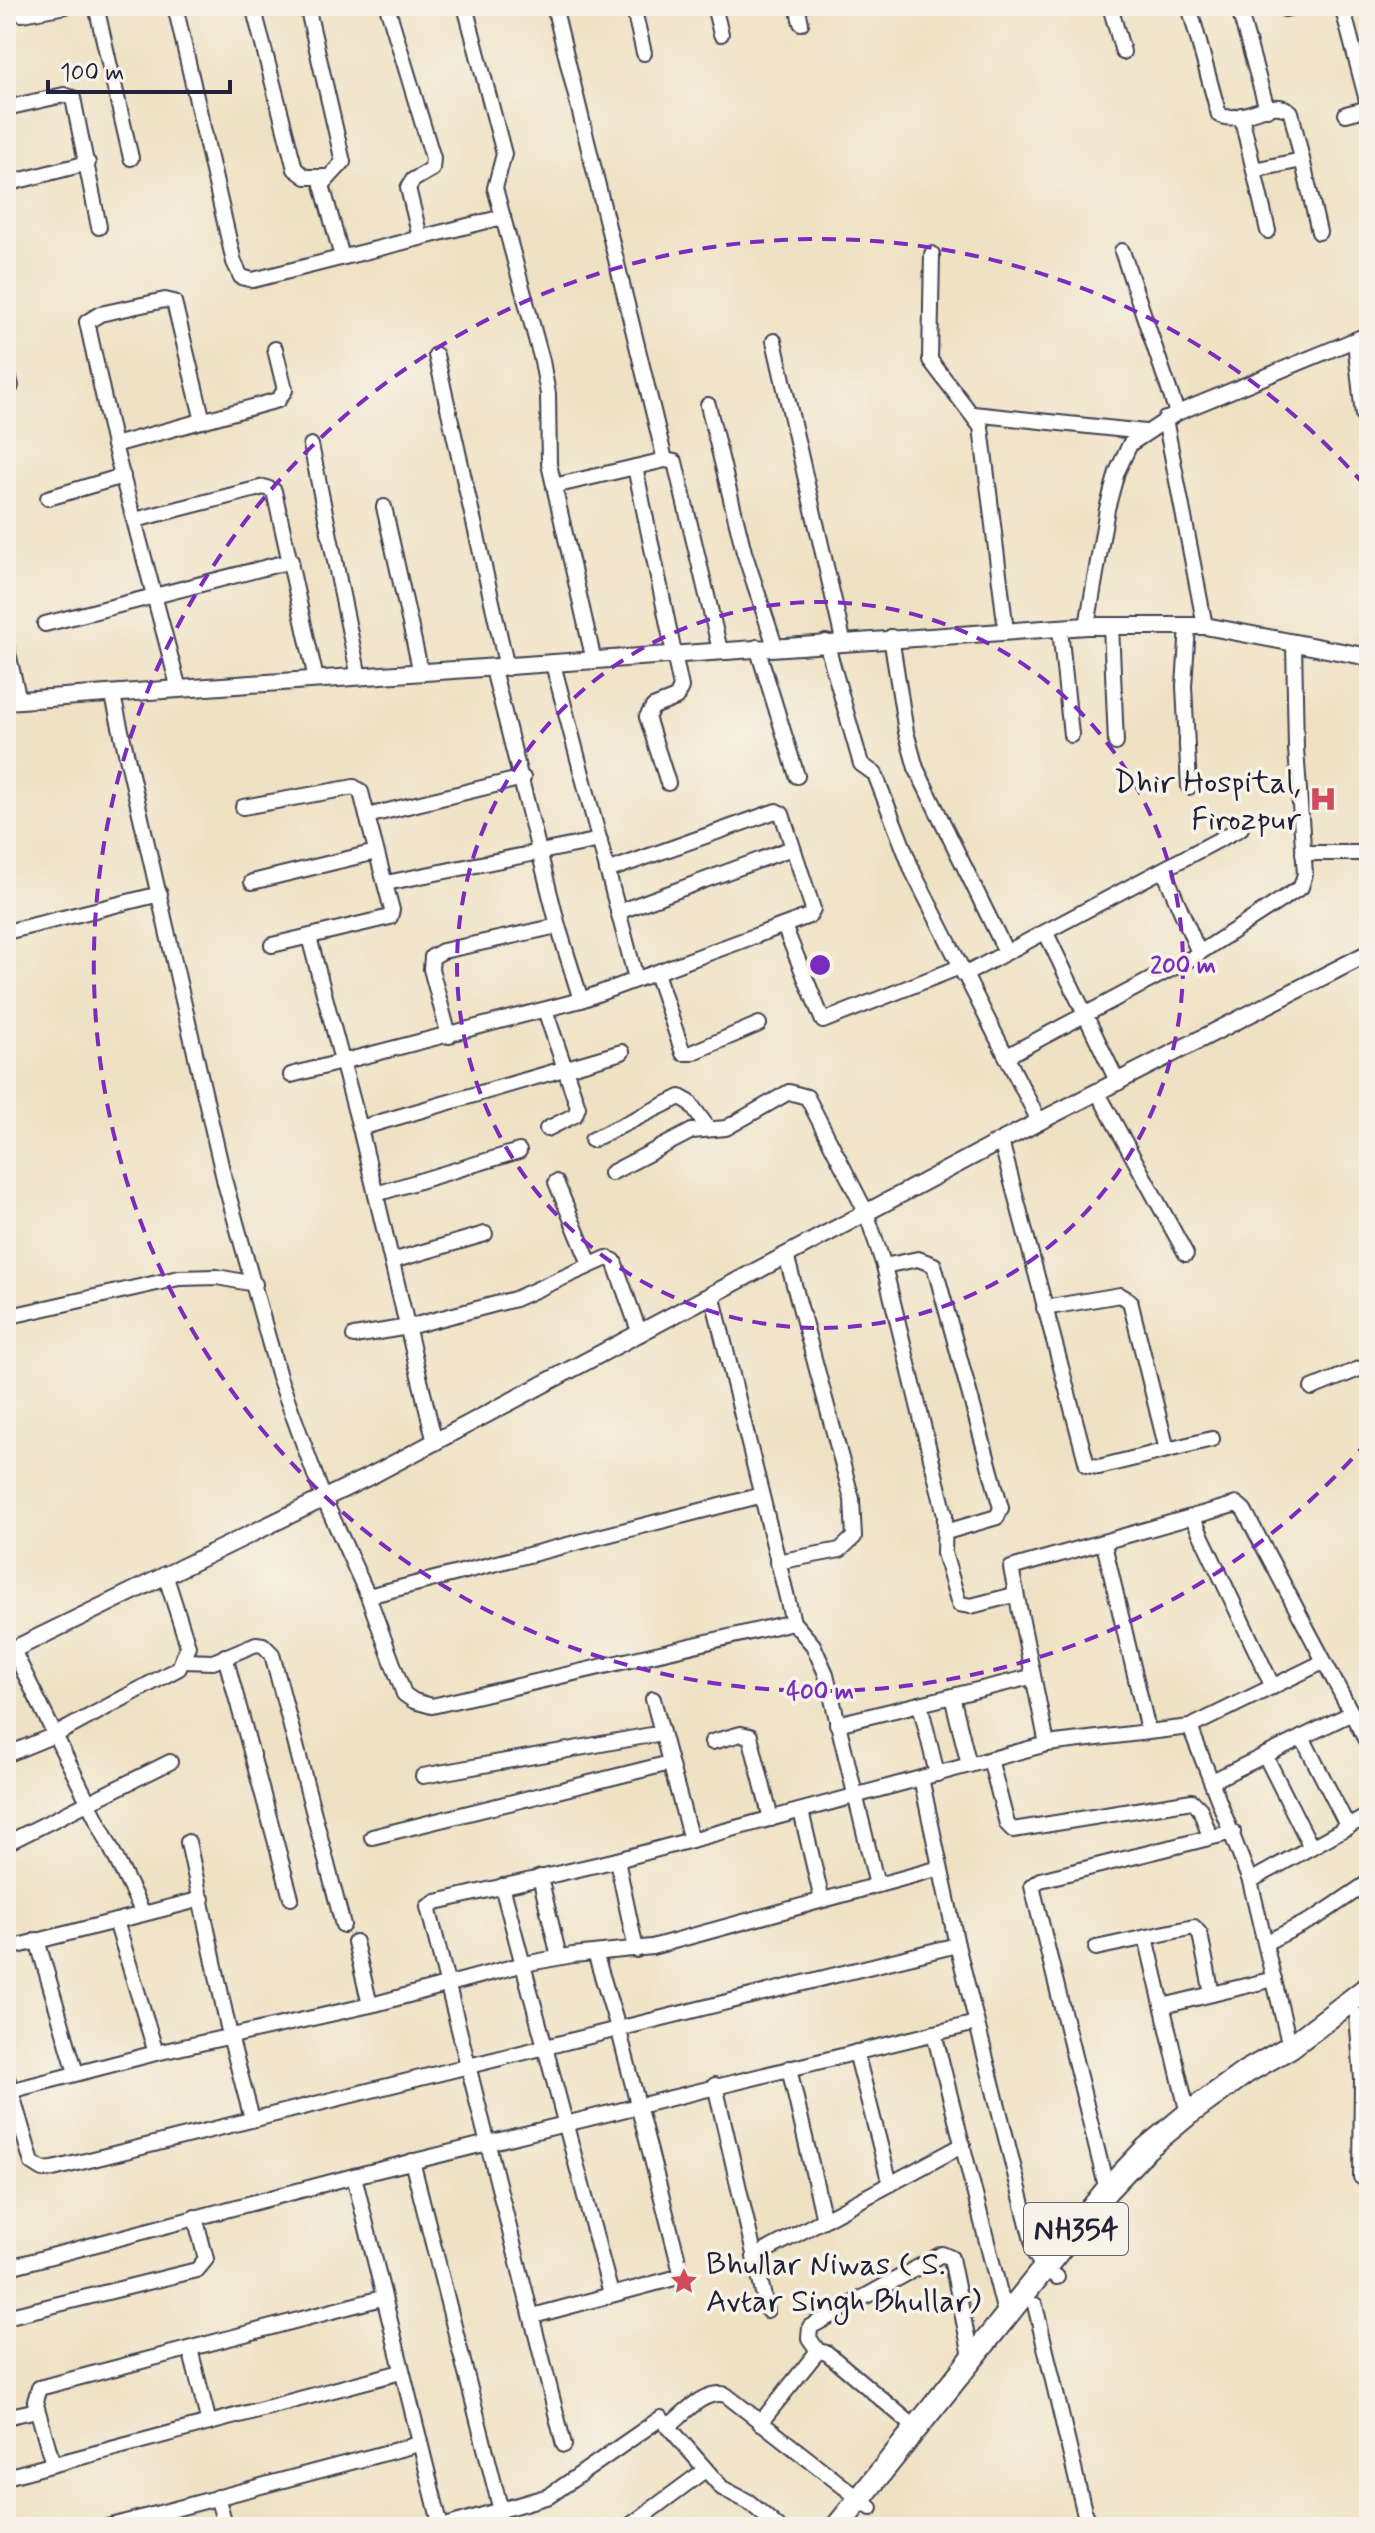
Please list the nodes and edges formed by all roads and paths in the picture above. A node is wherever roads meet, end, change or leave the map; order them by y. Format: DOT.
graph roads {
  1 [pos="17,6"];
  2 [pos="66,6"];
  3 [pos="96,6"];
  4 [pos="175,6"];
  5 [pos="253,6"];
  6 [pos="307,6"];
  7 [pos="387,6"];
  8 [pos="465,6"];
  9 [pos="554,6"];
  10 [pos="633,6"];
  11 [pos="714,6"];
  12 [pos="797,6"];
  13 [pos="1110,6"];
  14 [pos="1189,6"];
  15 [pos="1238,6"];
  16 [pos="1342,6"];
  17 [pos="801,23"];
  18 [pos="721,34"];
  19 [pos="1123,52"];
  20 [pos="644,53"];
  21 [pos="6,108"];
  22 [pos="1267,109"];
  23 [pos="1346,114"];
  24 [pos="1241,115"];
  25 [pos="131,158"];
  26 [pos="1302,160"];
  27 [pos="88,163"];
  28 [pos="1254,170"];
  29 [pos="326,177"];
  30 [pos="6,184"];
  31 [pos="503,217"];
  32 [pos="99,227"];
  33 [pos="1268,231"];
  34 [pos="1319,232"];
  35 [pos="420,237"];
  36 [pos="1122,251"];
  37 [pos="932,254"];
  38 [pos="342,257"];
  39 [pos="1369,334"];
  40 [pos="774,341"];
  41 [pos="1355,341"];
  42 [pos="275,349"];
  43 [pos="436,355"];
  44 [pos="6,367"];
  45 [pos="1364,382"];
  46 [pos="6,395"];
  47 [pos="708,405"];
  48 [pos="973,414"];
  49 [pos="1363,415"];
  50 [pos="1171,416"];
  51 [pos="203,421"];
  52 [pos="1145,432"];
  53 [pos="114,445"];
  54 [pos="311,445"];
  55 [pos="665,460"];
  56 [pos="635,467"];
  57 [pos="123,476"];
  58 [pos="554,486"];
  59 [pos="48,498"];
  60 [pos="384,507"];
  61 [pos="135,520"];
  62 [pos="291,561"];
  63 [pos="156,598"];
  64 [pos="45,624"];
  65 [pos="1111,625"];
  66 [pos="1087,626"];
  67 [pos="1196,626"];
  68 [pos="1060,629"];
  69 [pos="1006,631"];
  70 [pos="891,637"];
  71 [pos="834,641"];
  72 [pos="1294,642"];
  73 [pos="6,645"];
  74 [pos="775,646"];
  75 [pos="757,647"];
  76 [pos="720,650"];
  77 [pos="676,654"];
  78 [pos="1369,657"];
  79 [pos="594,661"];
  80 [pos="553,664"];
  81 [pos="500,668"];
  82 [pos="421,673"];
  83 [pos="359,677"];
  84 [pos="316,679"];
  85 [pos="179,689"];
  86 [pos="113,696"];
  87 [pos="13,700"];
  88 [pos="1071,735"];
  89 [pos="1116,743"];
  90 [pos="797,776"];
  91 [pos="523,778"];
  92 [pos="668,783"];
  93 [pos="1189,787"];
  94 [pos="243,807"];
  95 [pos="367,816"];
  96 [pos="1241,828"];
  97 [pos="600,840"];
  98 [pos="792,848"];
  99 [pos="376,852"];
  100 [pos="1303,853"];
  101 [pos="1369,853"];
  102 [pos="542,855"];
  103 [pos="607,871"];
  104 [pos="1164,871"];
  105 [pos="252,882"];
  106 [pos="386,883"];
  107 [pos="160,894"];
  108 [pos="618,912"];
  109 [pos="558,926"];
  110 [pos="784,926"];
  111 [pos="6,932"];
  112 [pos="1046,933"];
  113 [pos="309,937"];
  114 [pos="272,945"];
  115 [pos="1006,952"];
  116 [pos="1199,953"];
  117 [pos="1369,953"];
  118 [pos="962,971"];
  119 [pos="656,973"];
  120 [pos="636,979"];
  121 [pos="581,1000"];
  122 [pos="545,1010"];
  123 [pos="1087,1014"];
  124 [pos="759,1024"];
  125 [pos="449,1036"];
  126 [pos="622,1052"];
  127 [pos="1007,1056"];
  128 [pos="342,1062"];
  129 [pos="563,1070"];
  130 [pos="291,1075"];
  131 [pos="1118,1083"];
  132 [pos="1098,1093"];
  133 [pos="1039,1121"];
  134 [pos="360,1128"];
  135 [pos="708,1128"];
  136 [pos="547,1129"];
  137 [pos="592,1140"];
  138 [pos="1001,1141"];
  139 [pos="519,1151"];
  140 [pos="611,1173"];
  141 [pos="556,1182"];
  142 [pos="376,1194"];
  143 [pos="866,1212"];
  144 [pos="485,1234"];
  145 [pos="1186,1254"];
  146 [pos="786,1255"];
  147 [pos="392,1261"];
  148 [pos="590,1264"];
  149 [pos="884,1266"];
  150 [pos="255,1284"];
  151 [pos="712,1294"];
  152 [pos="1044,1308"];
  153 [pos="6,1317"];
  154 [pos="408,1327"];
  155 [pos="640,1334"];
  156 [pos="354,1336"];
  157 [pos="1369,1366"];
  158 [pos="1312,1388"];
  159 [pos="1212,1439"];
  160 [pos="435,1443"];
  161 [pos="1167,1450"];
  162 [pos="759,1496"];
  163 [pos="323,1497"];
  164 [pos="1193,1518"];
  165 [pos="946,1532"];
  166 [pos="1104,1544"];
  167 [pos="777,1562"];
  168 [pos="165,1574"];
  169 [pos="1014,1595"];
  170 [pos="368,1596"];
  171 [pos="793,1622"];
  172 [pos="9,1651"];
  173 [pos="225,1656"];
  174 [pos="184,1661"];
  175 [pos="1323,1662"];
  176 [pos="1031,1677"];
  177 [pos="1273,1687"];
  178 [pos="952,1696"];
  179 [pos="653,1699"];
  180 [pos="920,1704"];
  181 [pos="1352,1713"];
  182 [pos="837,1724"];
  183 [pos="1190,1727"];
  184 [pos="1148,1730"];
  185 [pos="662,1733"];
  186 [pos="57,1734"];
  187 [pos="1302,1737"];
  188 [pos="712,1742"];
  189 [pos="1047,1744"];
  190 [pos="1369,1746"];
  191 [pos="6,1755"];
  192 [pos="1265,1755"];
  193 [pos="990,1759"];
  194 [pos="170,1762"];
  195 [pos="670,1763"];
  196 [pos="969,1765"];
  197 [pos="937,1774"];
  198 [pos="423,1776"];
  199 [pos="921,1778"];
  200 [pos="1212,1781"];
  201 [pos="854,1797"];
  202 [pos="89,1803"];
  203 [pos="801,1811"];
  204 [pos="1369,1815"];
  205 [pos="771,1819"];
  206 [pos="1348,1827"];
  207 [pos="1233,1832"];
  208 [pos="372,1837"];
  209 [pos="1210,1837"];
  210 [pos="691,1840"];
  211 [pos="188,1842"];
  212 [pos="7,1843"];
  213 [pos="1311,1847"];
  214 [pos="617,1860"];
  215 [pos="940,1868"];
  216 [pos="540,1877"];
  217 [pos="1250,1881"];
  218 [pos="1369,1882"];
  219 [pos="877,1885"];
  220 [pos="502,1886"];
  221 [pos="291,1898"];
  222 [pos="202,1899"];
  223 [pos="822,1900"];
  224 [pos="143,1913"];
  225 [pos="116,1921"];
  226 [pos="343,1925"];
  227 [pos="1146,1937"];
  228 [pos="37,1940"];
  229 [pos="355,1942"];
  230 [pos="1267,1942"];
  231 [pos="957,1945"];
  232 [pos="1096,1948"];
  233 [pos="6,1949"];
  234 [pos="636,1950"];
  235 [pos="595,1953"];
  236 [pos="559,1957"];
  237 [pos="524,1964"];
  238 [pos="1274,1979"];
  239 [pos="448,1985"];
  240 [pos="1369,1987"];
  241 [pos="1212,1994"];
  242 [pos="370,2005"];
  243 [pos="1163,2006"];
  244 [pos="1363,2010"];
  245 [pos="976,2023"];
  246 [pos="619,2031"];
  247 [pos="934,2033"];
  248 [pos="230,2036"];
  249 [pos="1290,2047"];
  250 [pos="545,2049"];
  251 [pos="856,2052"];
  252 [pos="156,2053"];
  253 [pos="470,2066"];
  254 [pos="789,2068"];
  255 [pos="76,2073"];
  256 [pos="6,2074"];
  257 [pos="715,2085"];
  258 [pos="8,2091"];
  259 [pos="637,2104"];
  260 [pos="1188,2114"];
  261 [pos="252,2119"];
  262 [pos="567,2122"];
  263 [pos="490,2141"];
  264 [pos="963,2145"];
  265 [pos="412,2161"];
  266 [pos="354,2176"];
  267 [pos="1361,2177"];
  268 [pos="890,2184"];
  269 [pos="1107,2190"];
  270 [pos="195,2217"];
  271 [pos="824,2220"];
  272 [pos="754,2257"];
  273 [pos="6,2268"];
  274 [pos="1051,2273"];
  275 [pos="611,2294"];
  276 [pos="382,2298"];
  277 [pos="1035,2305"];
  278 [pos="767,2310"];
  279 [pos="533,2316"];
  280 [pos="6,2317"];
  281 [pos="1006,2317"];
  282 [pos="190,2349"];
  283 [pos="818,2351"];
  284 [pos="972,2361"];
  285 [pos="401,2372"];
  286 [pos="37,2410"];
  287 [pos="6,2417"];
  288 [pos="209,2423"];
  289 [pos="760,2423"];
  290 [pos="670,2425"];
  291 [pos="917,2429"];
  292 [pos="419,2444"];
  293 [pos="564,2445"];
  294 [pos="53,2464"];
  295 [pos="705,2470"];
  296 [pos="6,2477"];
  297 [pos="217,2497"];
  298 [pos="865,2504"];
  299 [pos="501,2511"];
  300 [pos="646,2522"];
  301 [pos="458,2525"];
  302 [pos="107,2527"];
  303 [pos="226,2527"];
  304 [pos="442,2527"];
  305 [pos="628,2527"];
  306 [pos="778,2527"];
  307 [pos="837,2527"];
  308 [pos="856,2527"];
  309 [pos="1099,2527"];
  1 -- 2 [label="street"];
  3 -- 25 [label="street"];
  4 -- 38 [label="street"];
  5 -- 29 [label="street"];
  6 -- 29 [label="street"];
  7 -- 35 [label="street"];
  8 -- 31 [label="street"];
  9 -- 55 [label="street"];
  10 -- 20 [label="street"];
  11 -- 18 [label="street"];
  12 -- 17 [label="street"];
  13 -- 19 [label="street"];
  14 -- 24 [label="street"];
  15 -- 22 [label="street"];
  16 -- 23 [label="street"];
  21 -- 27 [label="street"];
  22 -- 24 [label="street"];
  22 -- 26 [label="street"];
  24 -- 28 [label="street"];
  26 -- 28 [label="street"];
  26 -- 34 [label="street"];
  27 -- 30 [label="street"];
  27 -- 32 [label="street"];
  28 -- 33 [label="street"];
  29 -- 38 [label="street"];
  31 -- 35 [label="street"];
  31 -- 58 [label="street"];
  35 -- 38 [label="street"];
  36 -- 50 [label="street"];
  37 -- 48 [label="street"];
  39 -- 41 [label="street"];
  40 -- 71 [label="street"];
  41 -- 45 [label="street"];
  41 -- 50 [label="street"];
  42 -- 51 [label="street"];
  43 -- 81 [label="street"];
  44 -- 46 [label="street"];
  45 -- 49 [label="street"];
  47 -- 74 [label="street"];
  48 -- 52 [label="street"];
  48 -- 69 [label="street"];
  50 -- 52 [label="street"];
  50 -- 67 [label="street"];
  51 -- 53 [label="street"];
  51 -- 53 [label="street"];
  52 -- 66 [label="street"];
  53 -- 57 [label="street"];
  54 -- 83 [label="street"];
  55 -- 56 [label="street"];
  55 -- 76 [label="street"];
  56 -- 58 [label="street"];
  56 -- 77 [label="street"];
  57 -- 59 [label="street"];
  57 -- 61 [label="street"];
  58 -- 79 [label="street"];
  60 -- 82 [label="street"];
  61 -- 62 [label="street"];
  61 -- 63 [label="street"];
  62 -- 63 [label="street"];
  62 -- 84 [label="street"];
  63 -- 64 [label="street"];
  63 -- 85 [label="street"];
  65 -- 66 [label="street"];
  65 -- 67 [label="street"];
  65 -- 89 [label="street"];
  66 -- 68 [label="street"];
  67 -- 72 [label="street"];
  67 -- 93 [label="street"];
  68 -- 69 [label="street"];
  68 -- 88 [label="street"];
  69 -- 70 [label="street"];
  70 -- 71 [label="street"];
  70 -- 115 [label="street"];
  71 -- 74 [label="street"];
  71 -- 118 [label="street"];
  72 -- 78 [label="street"];
  72 -- 100 [label="street"];
  73 -- 87 [label="street"];
  74 -- 75 [label="street"];
  75 -- 76 [label="street"];
  75 -- 90 [label="street"];
  76 -- 77 [label="street"];
  77 -- 79 [label="street"];
  77 -- 92 [label="street"];
  79 -- 80 [label="street"];
  80 -- 81 [label="street"];
  80 -- 97 [label="street"];
  81 -- 82 [label="street"];
  81 -- 91 [label="street"];
  82 -- 83 [label="street"];
  83 -- 84 [label="street"];
  84 -- 85 [label="street"];
  85 -- 86 [label="street"];
  86 -- 87 [label="street"];
  86 -- 107 [label="street"];
  91 -- 95 [label="street"];
  91 -- 102 [label="street"];
  94 -- 95 [label="street"];
  95 -- 99 [label="street"];
  96 -- 104 [label="street"];
  97 -- 102 [label="street"];
  97 -- 103 [label="street"];
  98 -- 103 [label="street"];
  98 -- 108 [label="street"];
  98 -- 110 [label="street"];
  99 -- 105 [label="street"];
  99 -- 106 [label="street"];
  100 -- 101 [label="street"];
  100 -- 116 [label="street"];
  102 -- 106 [label="street"];
  102 -- 109 [label="street"];
  103 -- 108 [label="street"];
  104 -- 112 [label="street"];
  104 -- 116 [label="street"];
  106 -- 113 [label="street"];
  107 -- 111 [label="street"];
  107 -- 150 [label="street"];
  108 -- 120 [label="street"];
  109 -- 121 [label="street"];
  109 -- 125 [label="street"];
  110 -- 118 [label="street"];
  110 -- 119 [label="street"];
  112 -- 115 [label="street"];
  112 -- 123 [label="street"];
  113 -- 114 [label="street"];
  113 -- 128 [label="street"];
  115 -- 118 [label="street"];
  116 -- 123 [label="street"];
  117 -- 131 [label="street"];
  118 -- 127 [label="street"];
  119 -- 120 [label="street"];
  119 -- 124 [label="street"];
  120 -- 121 [label="street"];
  121 -- 122 [label="street"];
  122 -- 125 [label="street"];
  122 -- 129 [label="street"];
  123 -- 127 [label="street"];
  123 -- 131 [label="street"];
  125 -- 128 [label="street"];
  126 -- 129 [label="street"];
  127 -- 133 [label="street"];
  128 -- 130 [label="street"];
  128 -- 134 [label="street"];
  129 -- 134 [label="street"];
  129 -- 136 [label="street"];
  131 -- 132 [label="street"];
  132 -- 133 [label="street"];
  132 -- 145 [label="street"];
  133 -- 138 [label="street"];
  134 -- 142 [label="street"];
  135 -- 137 [label="street"];
  135 -- 140 [label="street"];
  135 -- 143 [label="street"];
  138 -- 143 [label="street"];
  138 -- 152 [label="street"];
  139 -- 142 [label="street"];
  141 -- 148 [label="street"];
  142 -- 147 [label="street"];
  143 -- 146 [label="street"];
  143 -- 149 [label="street"];
  144 -- 147 [label="street"];
  146 -- 151 [label="street"];
  146 -- 167 [label="street"];
  147 -- 154 [label="street"];
  148 -- 154 [label="street"];
  148 -- 155 [label="street"];
  149 -- 165 [label="street"];
  149 -- 165 [label="street"];
  150 -- 153 [label="street"];
  150 -- 163 [label="street"];
  151 -- 155 [label="street"];
  151 -- 162 [label="street"];
  152 -- 161 [label="street"];
  152 -- 161 [label="street"];
  154 -- 156 [label="street"];
  154 -- 160 [label="street"];
  155 -- 160 [label="street"];
  157 -- 158 [label="street"];
  159 -- 161 [label="street"];
  160 -- 163 [label="street"];
  162 -- 167 [label="street"];
  162 -- 170 [label="street"];
  163 -- 168 [label="street"];
  163 -- 170 [label="street"];
  164 -- 166 [label="street"];
  164 -- 175 [label="street"];
  164 -- 177 [label="street"];
  165 -- 169 [label="street"];
  166 -- 169 [label="street"];
  166 -- 184 [label="street"];
  167 -- 171 [label="street"];
  168 -- 172 [label="street"];
  168 -- 174 [label="street"];
  169 -- 176 [label="street"];
  170 -- 171 [label="street"];
  171 -- 182 [label="street"];
  172 -- 186 [label="street"];
  173 -- 174 [label="street"];
  173 -- 221 [label="street"];
  173 -- 226 [label="street"];
  174 -- 186 [label="street"];
  175 -- 177 [label="street"];
  175 -- 181 [label="street"];
  176 -- 178 [label="street"];
  176 -- 189 [label="street"];
  177 -- 183 [label="street"];
  178 -- 180 [label="street"];
  178 -- 196 [label="street"];
  179 -- 185 [label="street"];
  180 -- 182 [label="street"];
  180 -- 197 [label="street"];
  181 -- 187 [label="street"];
  181 -- 190 [label="street"];
  182 -- 201 [label="street"];
  183 -- 184 [label="street"];
  183 -- 200 [label="street"];
  184 -- 189 [label="street"];
  185 -- 195 [label="street"];
  185 -- 198 [label="street"];
  186 -- 191 [label="street"];
  186 -- 202 [label="street"];
  187 -- 192 [label="street"];
  187 -- 206 [label="street"];
  188 -- 205 [label="street"];
  189 -- 193 [label="street"];
  192 -- 200 [label="street"];
  192 -- 213 [label="street"];
  193 -- 196 [label="street"];
  193 -- 209 [label="street"];
  194 -- 202 [label="street"];
  195 -- 208 [label="street"];
  195 -- 210 [label="street"];
  196 -- 197 [label="street"];
  197 -- 199 [label="street"];
  199 -- 201 [label="street"];
  199 -- 215 [label="street"];
  200 -- 207 [label="street"];
  201 -- 203 [label="street"];
  201 -- 219 [label="street"];
  202 -- 212 [label="street"];
  202 -- 224 [label="street"];
  203 -- 205 [label="street"];
  203 -- 223 [label="street"];
  204 -- 206 [label="street"];
  205 -- 210 [label="street"];
  206 -- 213 [label="street"];
  207 -- 209 [label="street"];
  207 -- 217 [label="street"];
  209 -- 269 [label="street"];
  210 -- 214 [label="street"];
  211 -- 222 [label="street"];
  213 -- 217 [label="street"];
  214 -- 216 [label="street"];
  214 -- 234 [label="street"];
  215 -- 219 [label="street"];
  215 -- 231 [label="street"];
  216 -- 220 [label="street"];
  216 -- 236 [label="street"];
  217 -- 230 [label="street"];
  218 -- 230 [label="street"];
  219 -- 223 [label="street"];
  220 -- 237 [label="street"];
  220 -- 239 [label="street"];
  222 -- 224 [label="street"];
  222 -- 248 [label="street"];
  223 -- 234 [label="street"];
  224 -- 225 [label="street"];
  225 -- 228 [label="street"];
  225 -- 252 [label="street"];
  227 -- 232 [label="street"];
  227 -- 241 [label="street"];
  227 -- 243 [label="street"];
  228 -- 233 [label="street"];
  228 -- 255 [label="street"];
  229 -- 242 [label="street"];
  230 -- 238 [label="street"];
  231 -- 245 [label="street"];
  231 -- 246 [label="street"];
  234 -- 235 [label="street"];
  235 -- 236 [label="street"];
  235 -- 246 [label="street"];
  236 -- 237 [label="street"];
  237 -- 239 [label="street"];
  237 -- 250 [label="street"];
  238 -- 241 [label="street"];
  238 -- 249 [label="street"];
  239 -- 242 [label="street"];
  239 -- 253 [label="street"];
  240 -- 249 [label="highway, NH354"];
  241 -- 243 [label="street"];
  242 -- 248 [label="street"];
  243 -- 260 [label="street"];
  244 -- 267 [label="street"];
  244 -- 274 [label="highway, NH354"];
  245 -- 247 [label="street"];
  245 -- 274 [label="street"];
  246 -- 250 [label="street"];
  246 -- 259 [label="street"];
  247 -- 251 [label="street"];
  247 -- 264 [label="street"];
  248 -- 252 [label="street"];
  248 -- 261 [label="street"];
  249 -- 260 [label="highway, NH354"];
  250 -- 253 [label="street"];
  250 -- 262 [label="street"];
  251 -- 254 [label="street"];
  251 -- 268 [label="street"];
  252 -- 255 [label="street"];
  253 -- 261 [label="street"];
  253 -- 263 [label="street"];
  254 -- 257 [label="street"];
  254 -- 271 [label="street"];
  255 -- 258 [label="street"];
  256 -- 258 [label="street"];
  257 -- 259 [label="street"];
  257 -- 272 [label="street"];
  258 -- 261 [label="street"];
  259 -- 262 [label="street"];
  259 -- 275 [label="street"];
  260 -- 269 [label="highway, NH354"];
  262 -- 263 [label="street"];
  262 -- 275 [label="street"];
  263 -- 265 [label="street"];
  263 -- 279 [label="street"];
  264 -- 268 [label="street"];
  264 -- 281 [label="street"];
  265 -- 266 [label="street"];
  265 -- 299 [label="street"];
  266 -- 270 [label="street"];
  266 -- 276 [label="street"];
  268 -- 271 [label="street"];
  269 -- 274 [label="highway, NH354"];
  270 -- 273 [label="street"];
  270 -- 280 [label="street"];
  271 -- 272 [label="street"];
  272 -- 278 [label="street"];
  274 -- 277 [label="highway, NH354"];
  274 -- 281 [label="highway, NH354"];
  275 -- 279 [label="street"];
  276 -- 282 [label="street"];
  276 -- 285 [label="street"];
  277 -- 298 [label="highway, NH354"];
  277 -- 309 [label="street"];
  279 -- 293 [label="street"];
  281 -- 284 [label="highway, NH354"];
  282 -- 286 [label="street"];
  282 -- 288 [label="street"];
  283 -- 284 [label="street"];
  283 -- 289 [label="street"];
  283 -- 291 [label="street"];
  284 -- 291 [label="highway, NH354"];
  285 -- 288 [label="street"];
  285 -- 292 [label="street"];
  286 -- 287 [label="street"];
  286 -- 294 [label="street"];
  288 -- 294 [label="street"];
  289 -- 290 [label="street"];
  289 -- 298 [label="street"];
  290 -- 295 [label="street"];
  290 -- 299 [label="street"];
  291 -- 298 [label="highway, NH354"];
  292 -- 297 [label="street"];
  292 -- 304 [label="street"];
  294 -- 296 [label="street"];
  295 -- 300 [label="street"];
  295 -- 306 [label="street"];
  297 -- 302 [label="street"];
  297 -- 303 [label="street"];
  298 -- 307 [label="highway, NH354"];
  298 -- 308 [label="highway, NH354"];
  299 -- 301 [label="street"];
  300 -- 305 [label="street"];
  301 -- 304 [label="street"];
}
